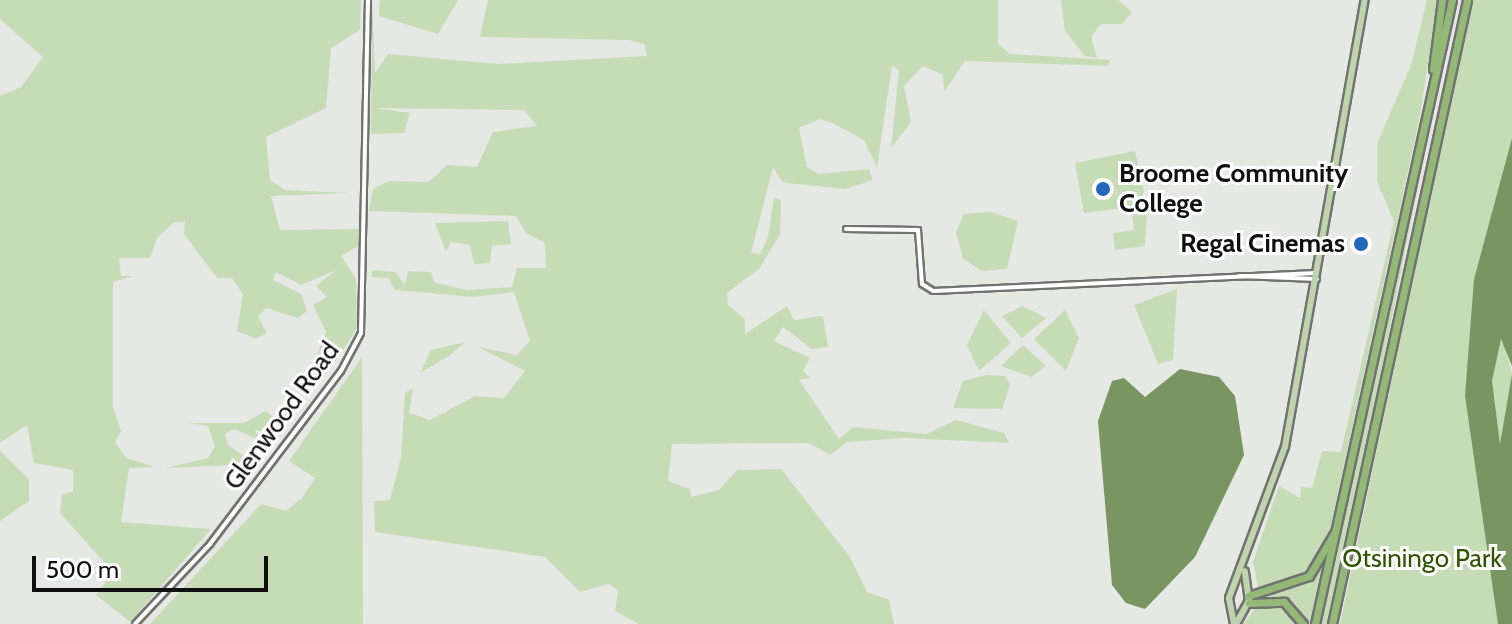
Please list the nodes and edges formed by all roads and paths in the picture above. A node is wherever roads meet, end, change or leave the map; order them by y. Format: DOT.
graph roads {
  1 [pos="368,0"];
  2 [pos="1365,0"];
  3 [pos="1442,0"];
  4 [pos="1452,0"];
  5 [pos="1467,0"];
  6 [pos="1419,148"];
  7 [pos="846,229"];
  8 [pos="1318,276"];
  9 [pos="1348,488"];
  10 [pos="1243,564"];
  11 [pos="1236,591"];
  12 [pos="1247,600"];
  13 [pos="1231,605"];
  14 [pos="135,624"];
  15 [pos="1235,624"];
  16 [pos="1303,624"];
  17 [pos="1315,624"];
  18 [pos="1334,624"];
  1 -- 14 [label="street, Glenwood Road"];
  2 -- 8 [label="main road"];
  3 -- 6 [label="highway"];
  4 -- 6 [label="highway"];
  5 -- 18 [label="highway"];
  6 -- 9 [label="highway"];
  7 -- 8 [label="street"];
  8 -- 10 [label="main road"];
  9 -- 12 [label="highway"];
  9 -- 17 [label="highway"];
  10 -- 11 [label="main road"];
  10 -- 12 [label="main road"];
  11 -- 12 [label="main road"];
  11 -- 13 [label="main road"];
  12 -- 13 [label="main road"];
  12 -- 15 [label="main road"];
  12 -- 16 [label="highway"];
  13 -- 15 [label="main road"];
}
